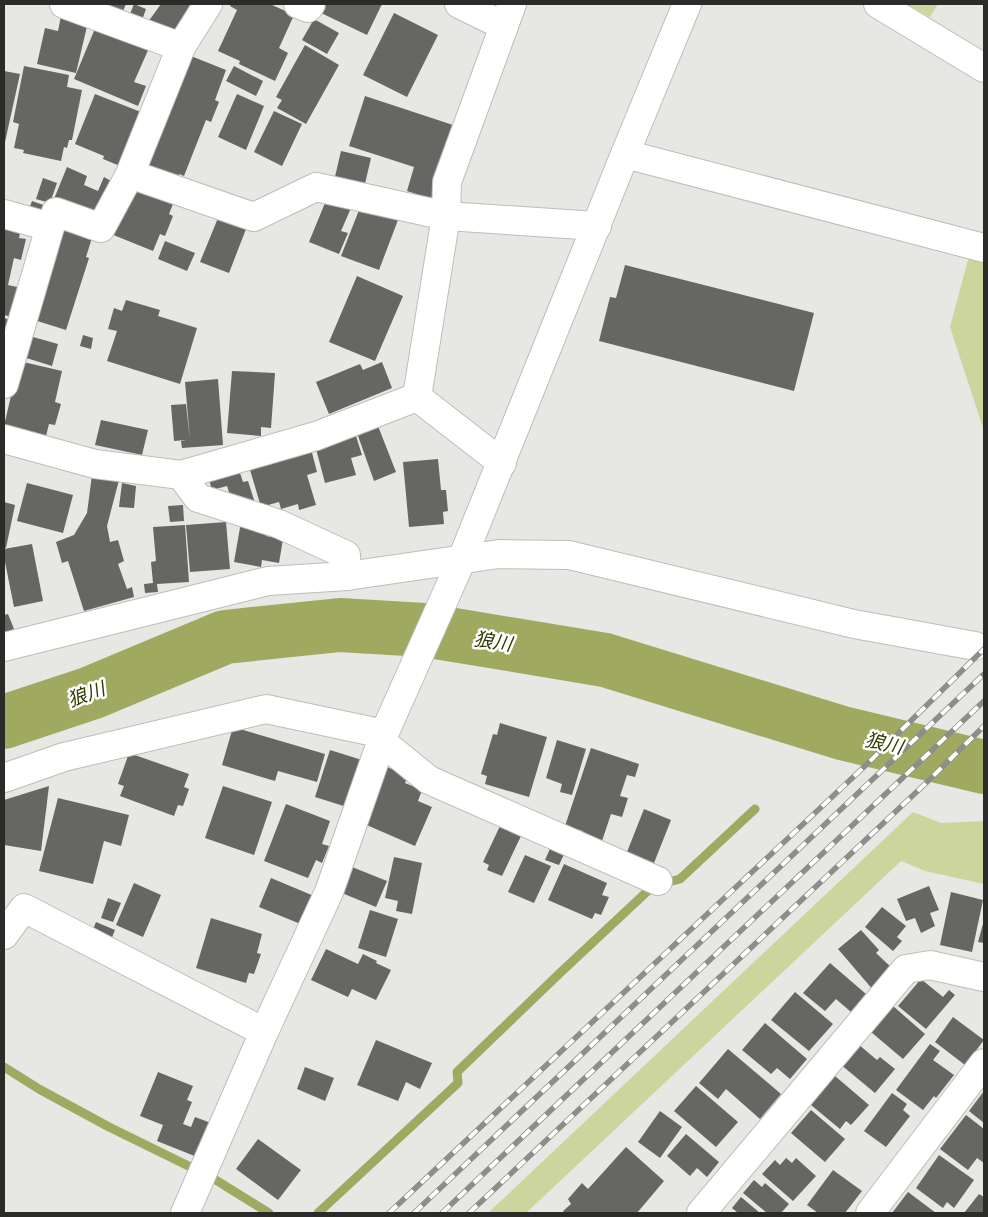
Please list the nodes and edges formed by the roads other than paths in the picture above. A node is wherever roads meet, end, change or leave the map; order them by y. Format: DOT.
graph roads {
  1 [pos="64,4"];
  2 [pos="208,4"];
  3 [pos="298,4"];
  4 [pos="311,4"];
  5 [pos="459,4"];
  6 [pos="688,4"];
  7 [pos="878,4"];
  8 [pos="508,15"];
  9 [pos="181,47"];
  10 [pos="984,68"];
  11 [pos="625,154"];
  12 [pos="130,174"];
  13 [pos="4,214"];
  14 [pos="446,216"];
  15 [pos="597,226"];
  16 [pos="50,227"];
  17 [pos="984,248"];
  18 [pos="4,384"];
  19 [pos="416,397"];
  20 [pos="4,439"];
  21 [pos="502,463"];
  22 [pos="182,475"];
  23 [pos="462,559"];
  24 [pos="348,576"];
  25 [pos="975,646"];
  26 [pos="4,647"];
  27 [pos="383,738"];
  28 [pos="4,778"];
  29 [pos="658,881"];
  30 [pos="4,935"];
  31 [pos="984,977"];
  32 [pos="264,1032"];
  33 [pos="984,1063"];
  34 [pos="185,1213"];
  35 [pos="701,1213"];
  36 [pos="870,1213"];
  1 -- 9 [label="street"];
  2 -- 9 [label="street"];
  3 -- 4 [label="street"];
  5 -- 8 [label="street"];
  6 -- 11 [label="street"];
  7 -- 10 [label="street"];
  8 -- 14 [label="street"];
  9 -- 12 [label="street"];
  11 -- 15 [label="street"];
  11 -- 17 [label="street"];
  12 -- 14 [label="street"];
  12 -- 16 [label="street"];
  13 -- 16 [label="street"];
  14 -- 15 [label="street"];
  14 -- 19 [label="street"];
  15 -- 21 [label="street"];
  16 -- 18 [label="street"];
  19 -- 21 [label="street"];
  19 -- 22 [label="street"];
  20 -- 22 [label="street"];
  21 -- 23 [label="street"];
  22 -- 24 [label="street"];
  23 -- 24 [label="street"];
  23 -- 25 [label="street"];
  23 -- 27 [label="street"];
  24 -- 26 [label="street"];
  27 -- 28 [label="street"];
  27 -- 29 [label="street"];
  27 -- 32 [label="street"];
  30 -- 32 [label="street"];
  31 -- 35 [label="street"];
  32 -- 34 [label="street"];
  33 -- 36 [label="street"];
}
